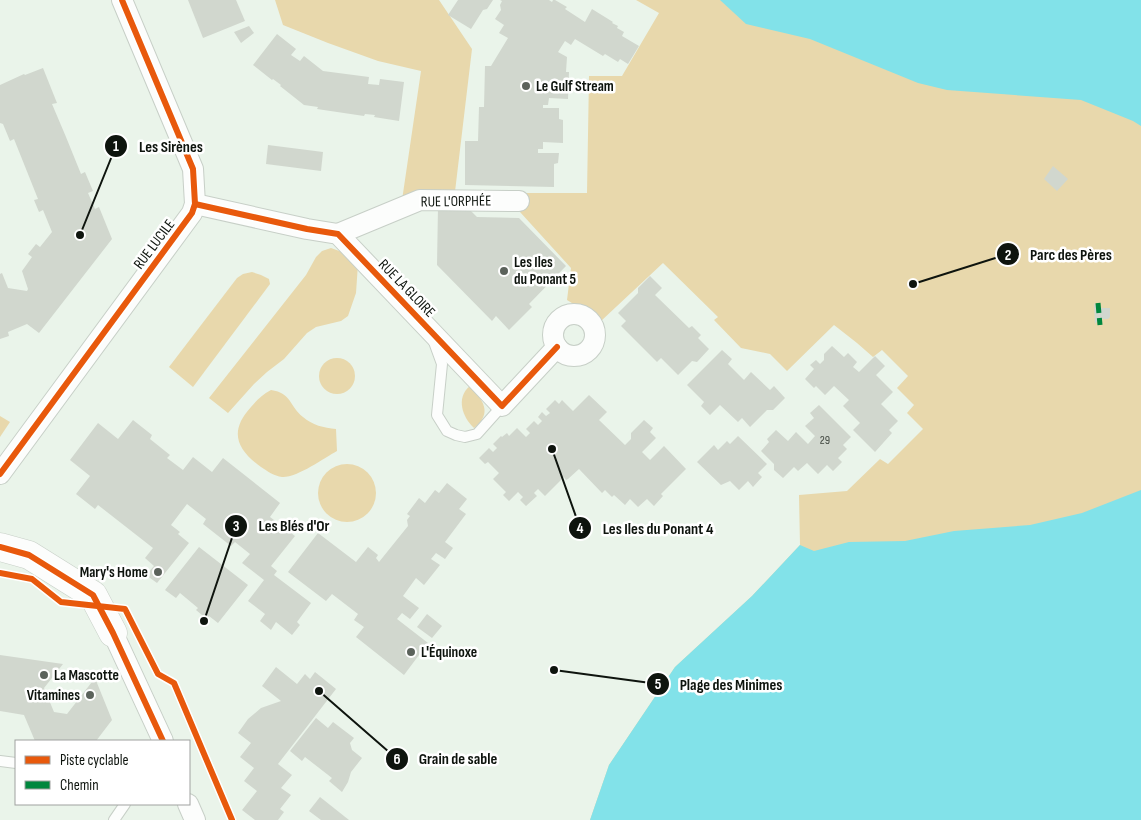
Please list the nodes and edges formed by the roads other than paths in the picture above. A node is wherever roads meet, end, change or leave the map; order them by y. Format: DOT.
graph roads {
  1 [pos="122,0"];
  2 [pos="520,201"];
  3 [pos="195,204"];
  4 [pos="338,234"];
  5 [pos="429,330"];
  6 [pos="558,347"];
  7 [pos="502,406"];
  8 [pos="0,474"];
  9 [pos="0,548"];
  10 [pos="113,633"];
  11 [pos="164,740"];
  12 [pos="0,761"];
  13 [pos="15,763"];
  14 [pos="124,805"];
  15 [pos="188,805"];
  16 [pos="114,820"];
  17 [pos="195,820"];
  1 -- 3 [label="street"];
  2 -- 4 [label="street, RUE L'ORPHÉE"];
  3 -- 4 [label="street"];
  3 -- 8 [label="street, RUE LUCILE"];
  4 -- 5 [label="street, RUE LA GLOIRE"];
  5 -- 7 [label="street, RUE LA GLOIRE"];
  5 -- 7 [label="lane"];
  6 -- 7 [label="street"];
  9 -- 10 [label="street"];
  10 -- 11 [label="street"];
  12 -- 13 [label="lane"];
  14 -- 16 [label="lane"];
  15 -- 17 [label="street"];
}
